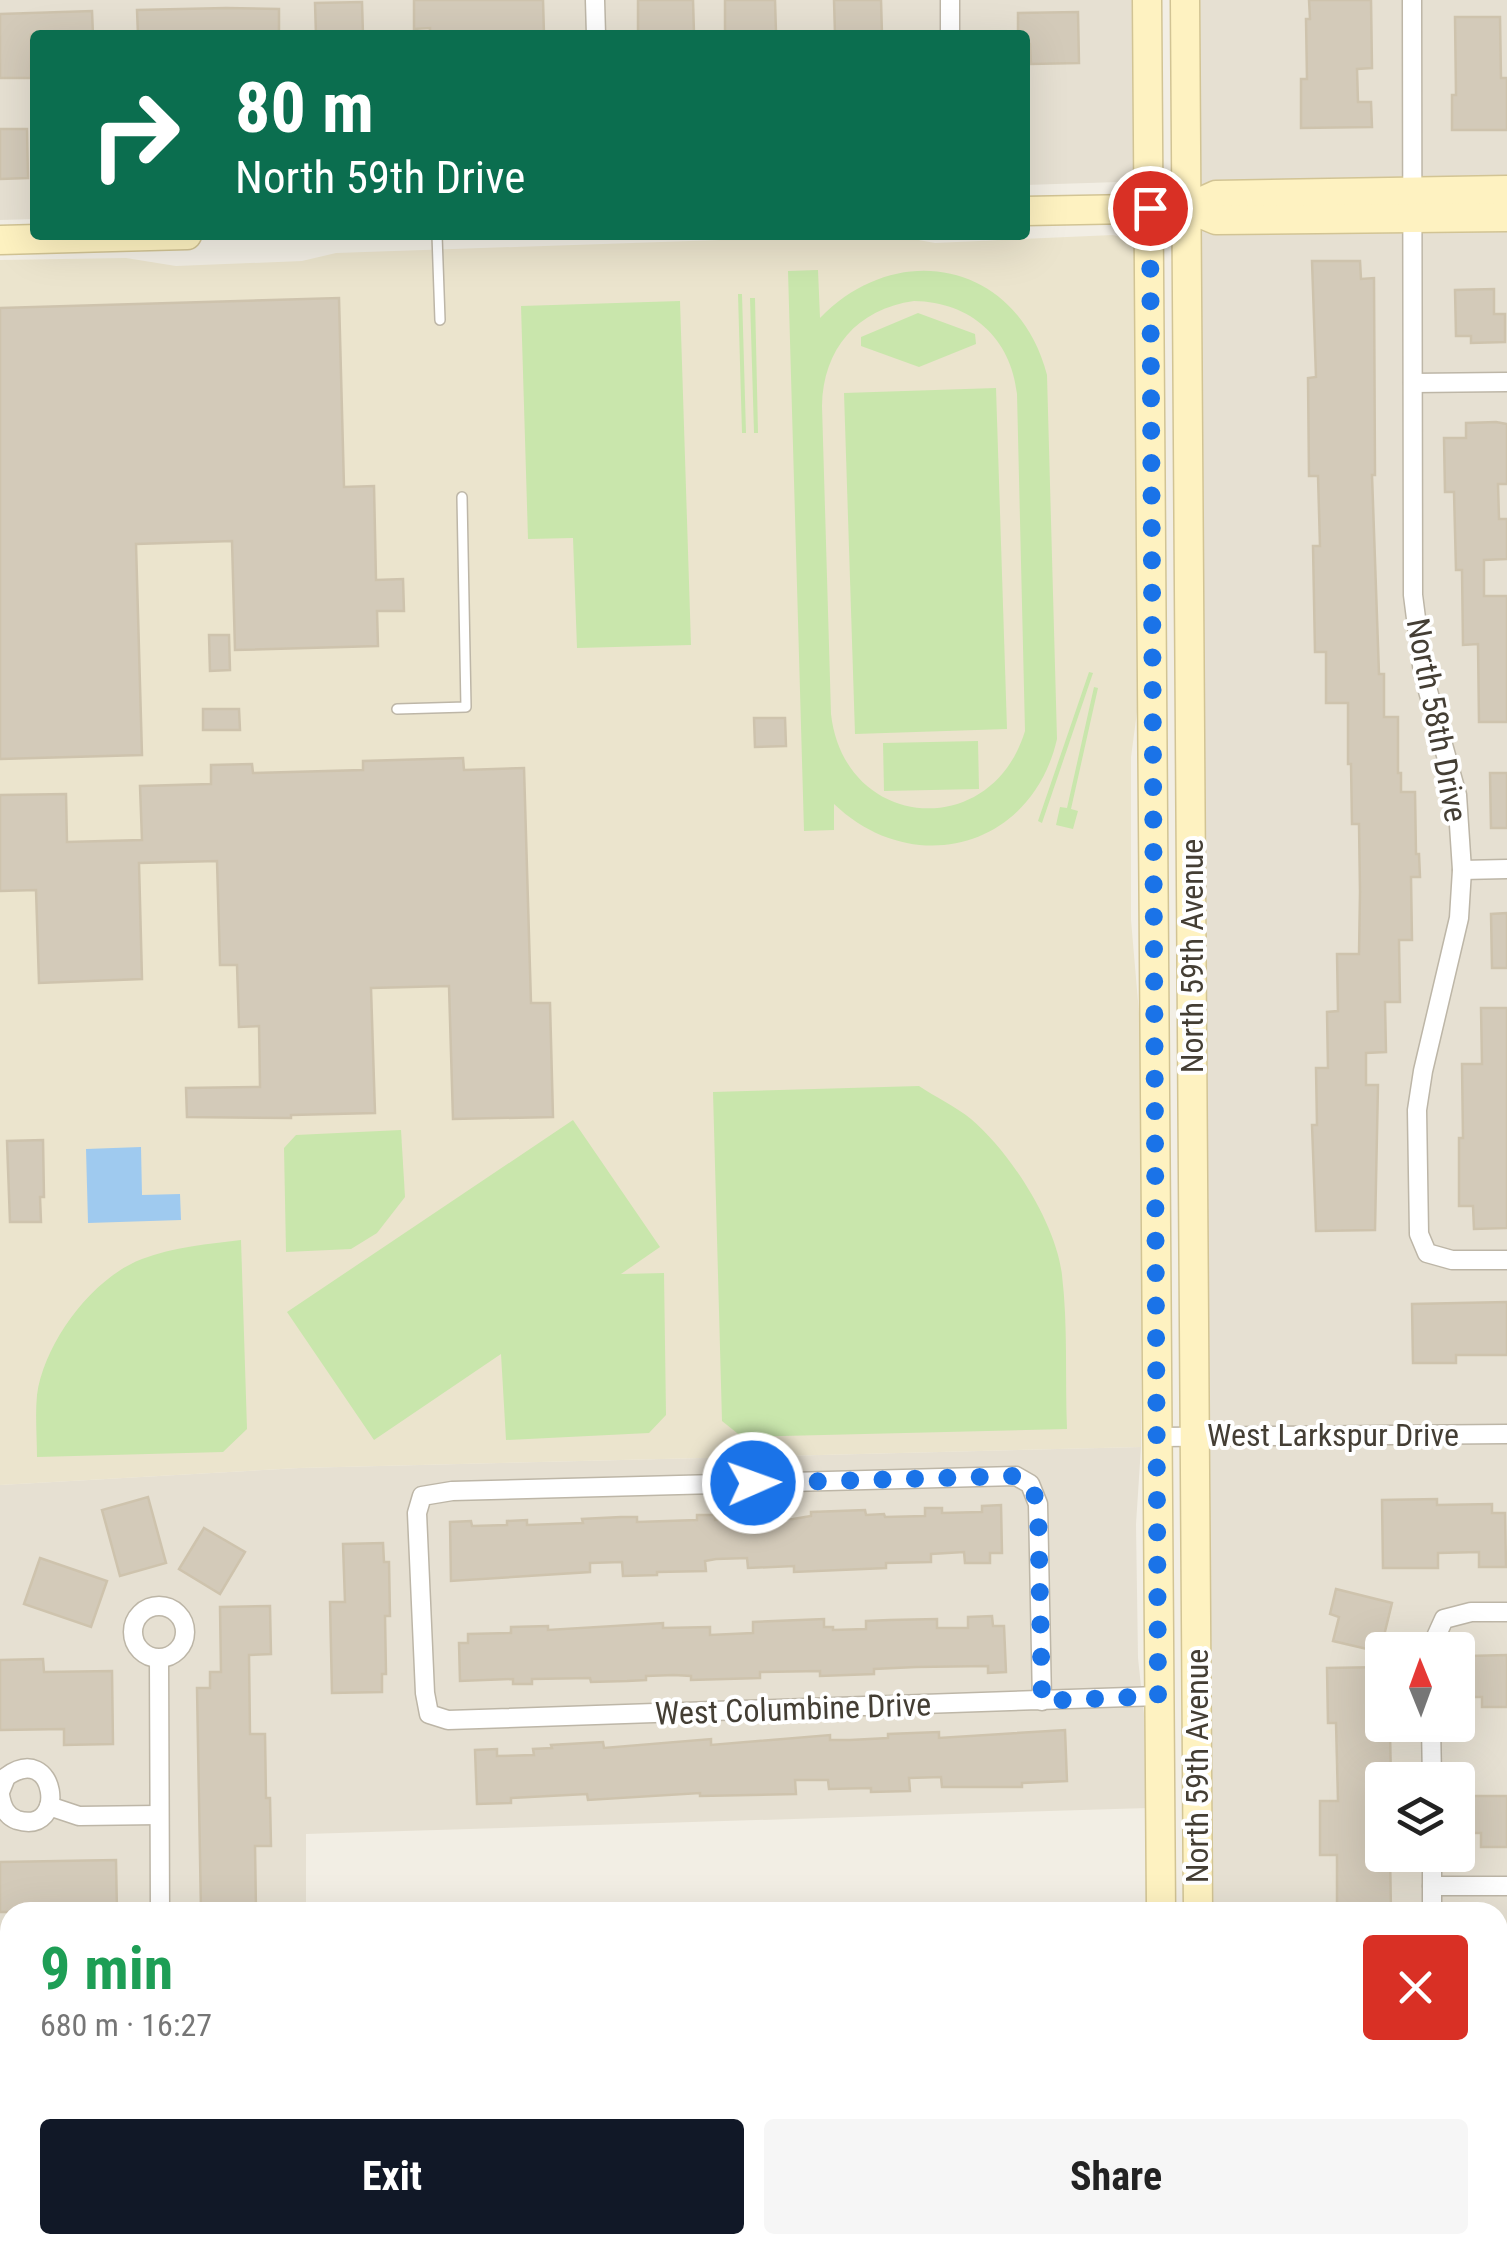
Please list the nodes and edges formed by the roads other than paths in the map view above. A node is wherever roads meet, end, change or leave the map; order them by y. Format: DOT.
graph roads {
  1 [pos="595,0"];
  2 [pos="950,0"];
  3 [pos="1147,0"];
  4 [pos="1185,0"];
  5 [pos="1412,0"];
  6 [pos="596,30"];
  7 [pos="950,30"];
  8 [pos="1507,190"];
  9 [pos="1414,192"];
  10 [pos="1150,208"];
  11 [pos="1188,208"];
  12 [pos="1030,212"];
  13 [pos="1507,218"];
  14 [pos="1412,220"];
  15 [pos="30,239"];
  16 [pos="0,240"];
  17 [pos="437,240"];
  18 [pos="440,320"];
  19 [pos="1507,382"];
  20 [pos="1414,383"];
  21 [pos="462,497"];
  22 [pos="398,709"];
  23 [pos="1153,864"];
  24 [pos="1507,869"];
  25 [pos="1462,870"];
  26 [pos="1191,928"];
  27 [pos="1507,1260"];
  28 [pos="1507,1434"];
  29 [pos="1195,1436"];
  30 [pos="1158,1437"];
  31 [pos="1507,1612"];
  32 [pos="1438,1632"];
  33 [pos="159,1658"];
  34 [pos="1158,1696"];
  35 [pos="1042,1701"];
  36 [pos="0,1794"];
  37 [pos="50,1806"];
  38 [pos="159,1815"];
  39 [pos="1432,1872"];
  40 [pos="1432,1886"];
  41 [pos="1507,1886"];
  42 [pos="160,1902"];
  43 [pos="1162,1902"];
  44 [pos="1198,1902"];
  45 [pos="1432,1902"];
  1 -- 6 [label="street"];
  2 -- 7 [label="street"];
  3 -- 10 [label="main road, North 59th Avenue"];
  4 -- 11 [label="main road, North 59th Avenue"];
  5 -- 9 [label="street, North 58th Drive"];
  8 -- 9 [label="main road"];
  9 -- 11 [label="main road"];
  9 -- 14 [label="street, North 58th Drive"];
  10 -- 11 [label="main road"];
  10 -- 12 [label="main road"];
  10 -- 23 [label="main road, North 59th Avenue"];
  11 -- 14 [label="main road"];
  11 -- 26 [label="main road, North 59th Avenue"];
  13 -- 14 [label="main road"];
  14 -- 20 [label="street, North 58th Drive"];
  15 -- 16 [label="main road"];
  17 -- 18 [label="lane"];
  19 -- 20 [label="street"];
  20 -- 25 [label="street, North 58th Drive"];
  21 -- 22 [label="lane"];
  23 -- 26 [label="main road"];
  23 -- 30 [label="main road, North 59th Avenue"];
  24 -- 25 [label="street"];
  25 -- 27 [label="street, North 58th Drive"];
  26 -- 29 [label="main road, North 59th Avenue"];
  28 -- 29 [label="street, West Larkspur Drive"];
  29 -- 30 [label="street, West Larkspur Drive"];
  29 -- 44 [label="main road, North 59th Avenue"];
  30 -- 34 [label="main road, North 59th Avenue"];
  31 -- 32 [label="street"];
  33 -- 38 [label="street"];
  34 -- 35 [label="street, West Columbine Drive"];
  34 -- 43 [label="main road, North 59th Avenue"];
  35 -- 35 [label="street, West Columbine Drive"];
  36 -- 37 [label="street"];
  36 -- 37 [label="street"];
  37 -- 38 [label="street"];
  38 -- 42 [label="street"];
  39 -- 40 [label="street"];
  40 -- 41 [label="street"];
  40 -- 45 [label="street"];
}
